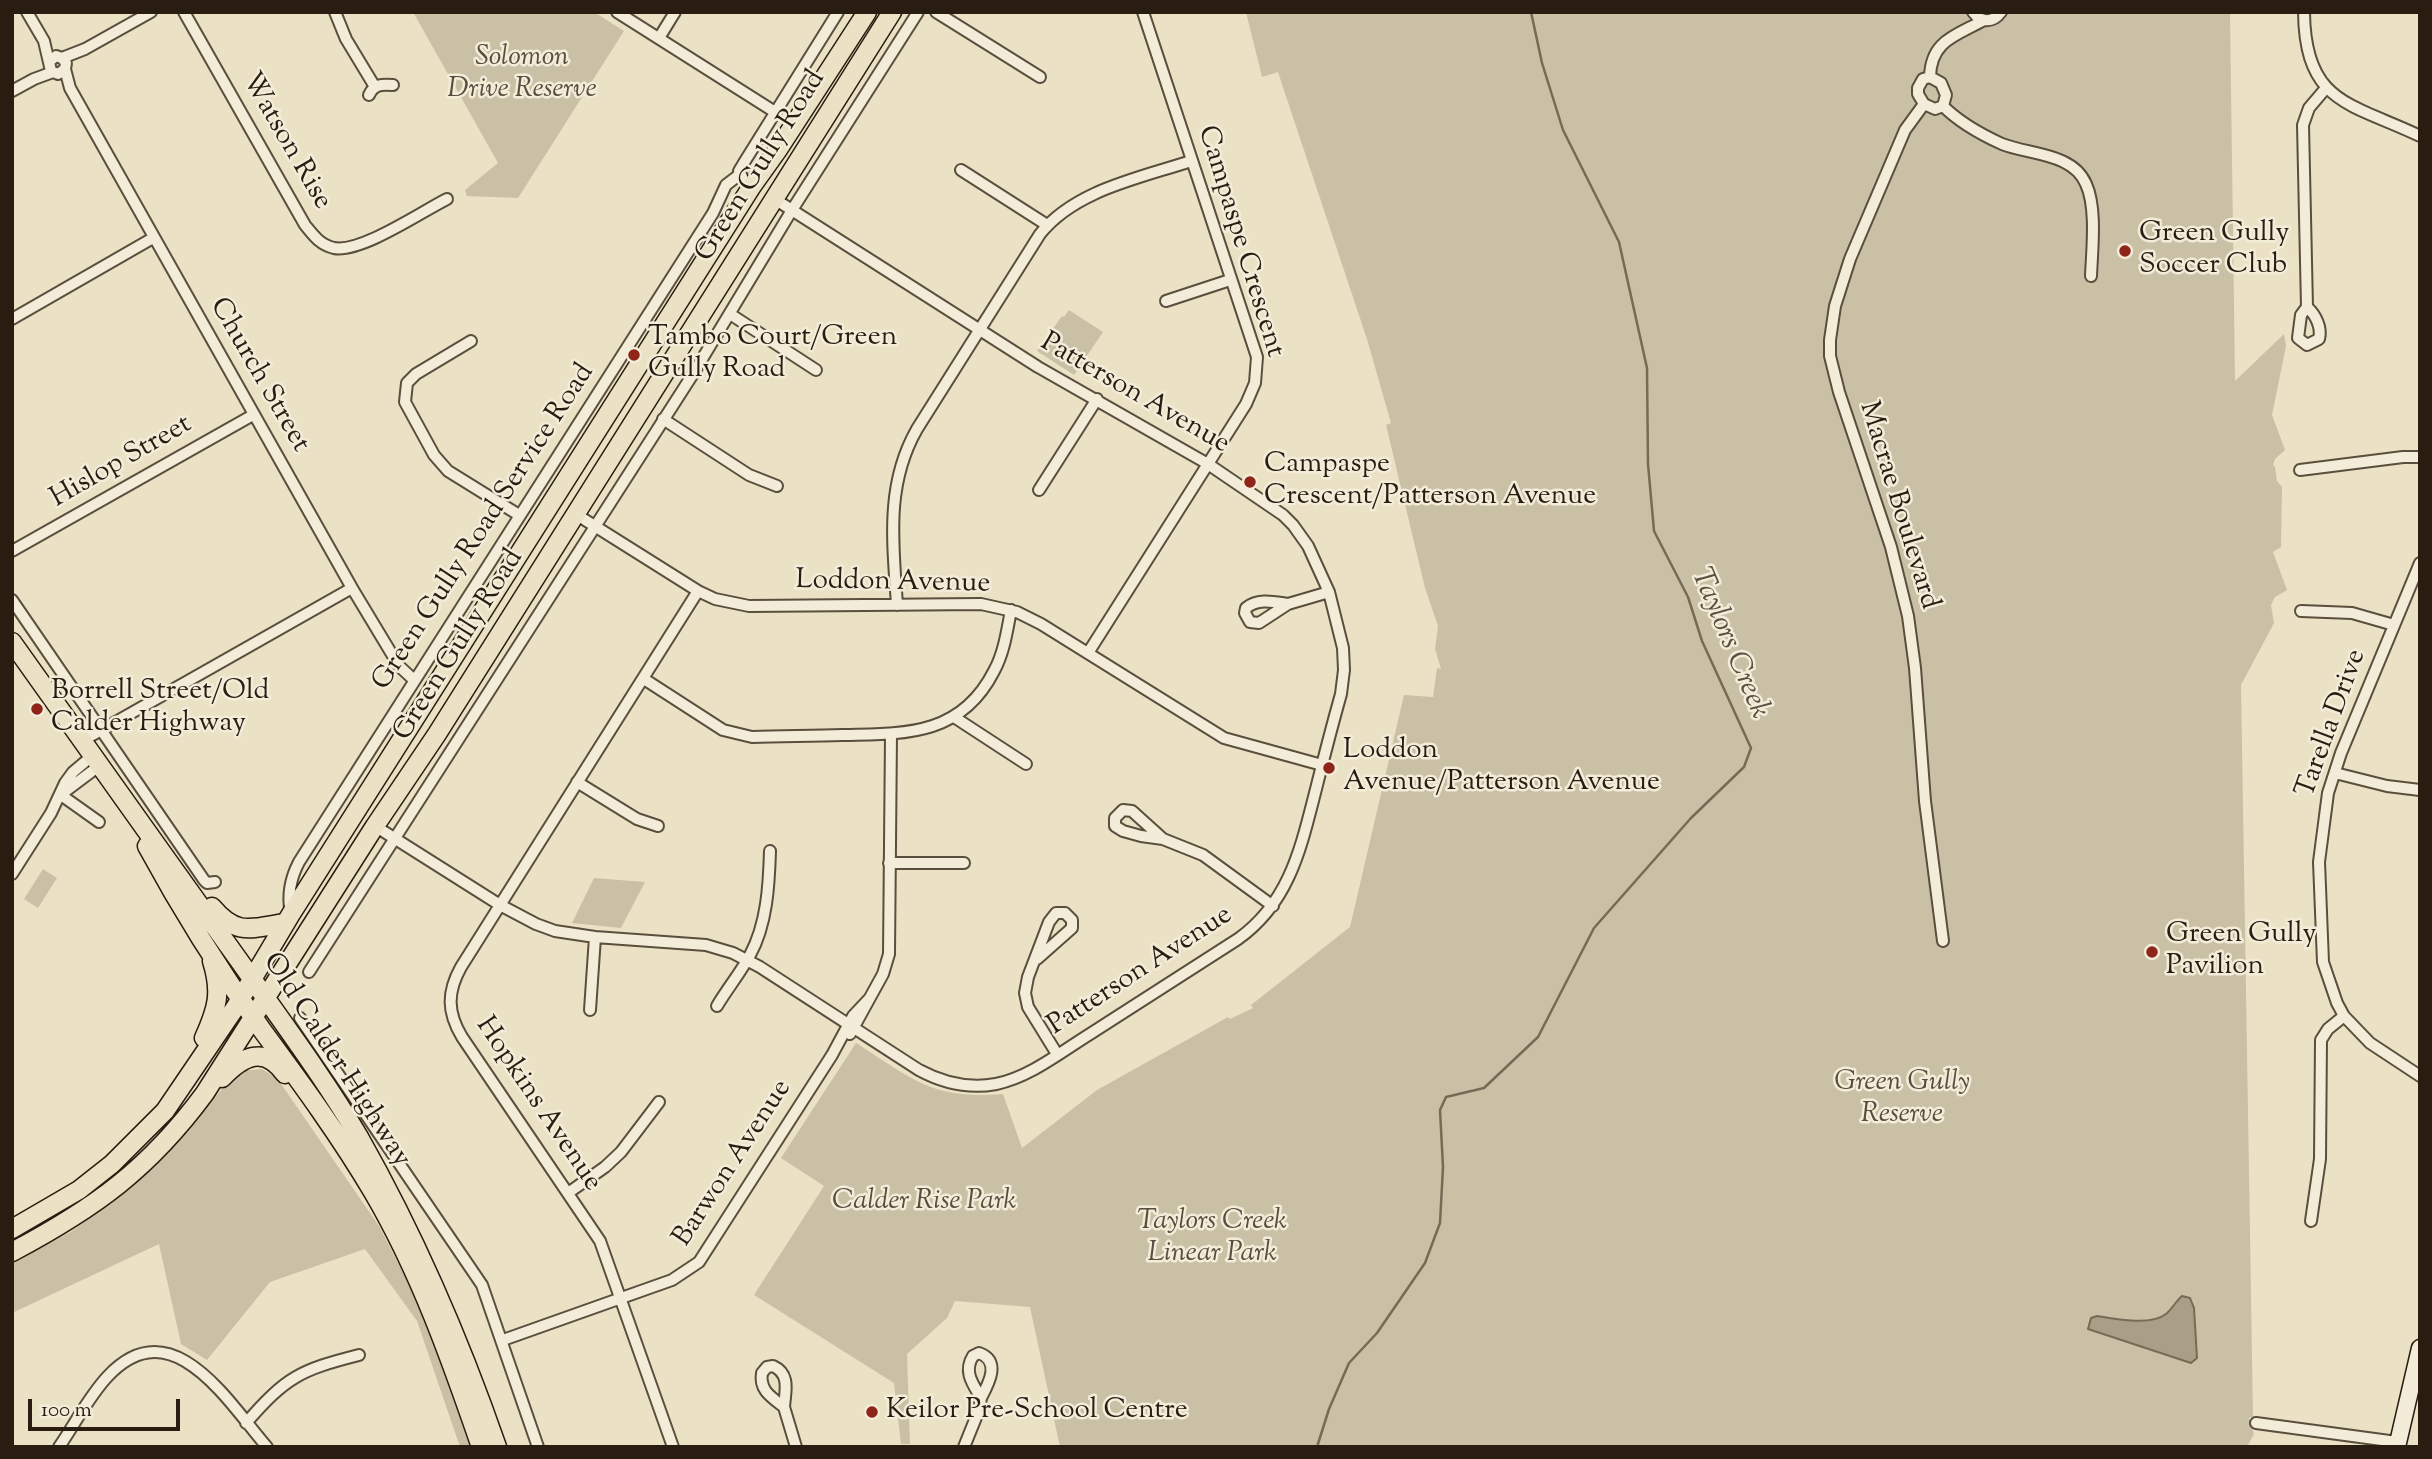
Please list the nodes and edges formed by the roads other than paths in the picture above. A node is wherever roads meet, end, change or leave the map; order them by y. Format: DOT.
graph roads {
  1 [pos="27,12"];
  2 [pos="151,12"];
  3 [pos="184,12"];
  4 [pos="335,12"];
  5 [pos="617,12"];
  6 [pos="675,12"];
  7 [pos="838,12"];
  8 [pos="867,12"];
  9 [pos="892,12"];
  10 [pos="918,12"];
  11 [pos="936,12"];
  12 [pos="1143,12"];
  13 [pos="1971,12"];
  14 [pos="2001,12"];
  15 [pos="2304,12"];
  16 [pos="1984,20"];
  17 [pos="1962,31"];
  18 [pos="659,38"];
  19 [pos="57,65"];
  20 [pos="1040,77"];
  21 [pos="1930,77"];
  22 [pos="393,85"];
  23 [pos="2326,88"];
  24 [pos="12,91"];
  25 [pos="1924,104"];
  26 [pos="1943,106"];
  27 [pos="775,112"];
  28 [pos="2420,136"];
  29 [pos="1191,161"];
  30 [pos="961,170"];
  31 [pos="746,180"];
  32 [pos="773,198"];
  33 [pos="447,199"];
  34 [pos="792,210"];
  35 [pos="1047,225"];
  36 [pos="153,239"];
  37 [pos="2091,276"];
  38 [pos="1230,280"];
  39 [pos="1166,301"];
  40 [pos="2307,307"];
  41 [pos="730,314"];
  42 [pos="12,319"];
  43 [pos="981,329"];
  44 [pos="471,341"];
  45 [pos="816,370"];
  46 [pos="1097,400"];
  47 [pos="253,415"];
  48 [pos="663,419"];
  49 [pos="2420,457"];
  50 [pos="1208,464"];
  51 [pos="2300,470"];
  52 [pos="777,486"];
  53 [pos="537,488"];
  54 [pos="1039,490"];
  55 [pos="554,500"];
  56 [pos="574,513"];
  57 [pos="519,515"];
  58 [pos="594,526"];
  59 [pos="12,551"];
  60 [pos="2420,563"];
  61 [pos="352,588"];
  62 [pos="698,592"];
  63 [pos="1329,592"];
  64 [pos="12,600"];
  65 [pos="1288,604"];
  66 [pos="897,605"];
  67 [pos="1011,610"];
  68 [pos="2301,611"];
  69 [pos="2394,625"];
  70 [pos="12,642"];
  71 [pos="1088,653"];
  72 [pos="643,679"];
  73 [pos="414,680"];
  74 [pos="954,717"];
  75 [pos="101,729"];
  76 [pos="891,735"];
  77 [pos="91,754"];
  78 [pos="1026,764"];
  79 [pos="1322,765"];
  80 [pos="2335,773"];
  81 [pos="577,782"];
  82 [pos="2420,790"];
  83 [pos="61,795"];
  84 [pos="124,802"];
  85 [pos="99,822"];
  86 [pos="375,826"];
  87 [pos="658,827"];
  88 [pos="394,837"];
  89 [pos="1163,839"];
  90 [pos="770,851"];
  91 [pos="889,863"];
  92 [pos="964,863"];
  93 [pos="178,872"];
  94 [pos="12,874"];
  95 [pos="215,882"];
  96 [pos="500,905"];
  97 [pos="1273,906"];
  98 [pos="288,919"];
  99 [pos="595,937"];
  100 [pos="1943,941"];
  101 [pos="207,946"];
  102 [pos="1037,959"];
  103 [pos="746,960"];
  104 [pos="309,972"];
  105 [pos="252,978"];
  106 [pos="241,998"];
  107 [pos="265,999"];
  108 [pos="716,1006"];
  109 [pos="590,1010"];
  110 [pos="2344,1016"];
  111 [pos="254,1017"];
  112 [pos="300,1018"];
  113 [pos="851,1027"];
  114 [pos="1057,1054"];
  115 [pos="2420,1076"];
  116 [pos="179,1092"];
  117 [pos="659,1102"];
  118 [pos="192,1110"];
  119 [pos="373,1192"];
  120 [pos="568,1193"];
  121 [pos="2311,1221"];
  122 [pos="12,1228"];
  123 [pos="12,1252"];
  124 [pos="620,1299"];
  125 [pos="503,1340"];
  126 [pos="2420,1349"];
  127 [pos="359,1355"];
  128 [pos="981,1398"];
  129 [pos="783,1407"];
  130 [pos="246,1423"];
  131 [pos="2256,1423"];
  132 [pos="2397,1445"];
  133 [pos="59,1447"];
  134 [pos="267,1447"];
  135 [pos="481,1447"];
  136 [pos="497,1447"];
  137 [pos="538,1447"];
  138 [pos="673,1447"];
  139 [pos="796,1447"];
  140 [pos="964,1447"];
  1 -- 19 [label="street, Church Street"];
  2 -- 19 [label="street"];
  3 -- 33 [label="street, Watson Rise"];
  4 -- 22 [label="street"];
  5 -- 18 [label="street"];
  6 -- 18 [label="street"];
  7 -- 27 [label="street, Green Gully Road Service Road"];
  8 -- 31 [label="main road, Green Gully Road"];
  9 -- 32 [label="main road, Green Gully Road"];
  10 -- 34 [label="street"];
  11 -- 20 [label="street"];
  12 -- 29 [label="street, Campaspe Crescent"];
  13 -- 16 [label="street"];
  13 -- 17 [label="street"];
  14 -- 16 [label="street"];
  15 -- 23 [label="street"];
  16 -- 17 [label="street"];
  17 -- 21 [label="street"];
  18 -- 27 [label="street"];
  19 -- 24 [label="street"];
  19 -- 36 [label="street, Church Street"];
  21 -- 25 [label="street"];
  21 -- 26 [label="street"];
  23 -- 28 [label="street"];
  23 -- 40 [label="street"];
  25 -- 26 [label="street"];
  25 -- 100 [label="street, Macrae Boulevard"];
  26 -- 37 [label="street"];
  27 -- 31 [label="street, Green Gully Road Service Road"];
  29 -- 35 [label="street"];
  29 -- 38 [label="street, Campaspe Crescent"];
  30 -- 35 [label="street"];
  31 -- 32 [label="main road"];
  31 -- 53 [label="street, Green Gully Road Service Road"];
  31 -- 55 [label="main road, Green Gully Road"];
  32 -- 34 [label="street, Patterson Avenue"];
  32 -- 56 [label="main road, Green Gully Road"];
  34 -- 41 [label="street"];
  34 -- 43 [label="street, Patterson Avenue"];
  35 -- 43 [label="street"];
  36 -- 42 [label="street"];
  36 -- 47 [label="street, Church Street"];
  38 -- 39 [label="street"];
  38 -- 50 [label="street, Campaspe Crescent"];
  41 -- 45 [label="street"];
  41 -- 48 [label="street"];
  43 -- 46 [label="street, Patterson Avenue"];
  43 -- 66 [label="street"];
  44 -- 57 [label="street"];
  46 -- 50 [label="street, Patterson Avenue"];
  46 -- 54 [label="street"];
  47 -- 59 [label="street, Hislop Street"];
  47 -- 61 [label="street, Church Street"];
  48 -- 52 [label="street"];
  48 -- 58 [label="street"];
  49 -- 51 [label="street"];
  50 -- 63 [label="street, Patterson Avenue"];
  50 -- 71 [label="street, Campaspe Crescent"];
  53 -- 55 [label="street"];
  53 -- 57 [label="street, Green Gully Road Service Road"];
  55 -- 56 [label="main road"];
  55 -- 98 [label="main road, Green Gully Road"];
  56 -- 58 [label="street, Loddon Avenue"];
  56 -- 86 [label="main road, Green Gully Road"];
  57 -- 73 [label="street, Green Gully Road Service Road"];
  58 -- 62 [label="street, Loddon Avenue"];
  58 -- 88 [label="street"];
  60 -- 69 [label="street, Tarella Drive"];
  61 -- 73 [label="street, Church Street"];
  61 -- 75 [label="street"];
  62 -- 66 [label="street, Loddon Avenue"];
  62 -- 72 [label="street, Hopkins Avenue"];
  63 -- 65 [label="street"];
  63 -- 79 [label="street, Patterson Avenue"];
  64 -- 75 [label="street"];
  66 -- 67 [label="street, Loddon Avenue"];
  67 -- 71 [label="street, Loddon Avenue"];
  67 -- 74 [label="street"];
  68 -- 69 [label="street"];
  69 -- 80 [label="street, Tarella Drive"];
  70 -- 77 [label="main road, Old Calder Highway"];
  71 -- 79 [label="street, Loddon Avenue"];
  72 -- 76 [label="street"];
  72 -- 81 [label="street, Hopkins Avenue"];
  73 -- 98 [label="street, Green Gully Road Service Road"];
  74 -- 76 [label="street"];
  74 -- 78 [label="street"];
  75 -- 77 [label="street"];
  75 -- 95 [label="street"];
  76 -- 91 [label="street, Barwon Avenue"];
  77 -- 83 [label="street"];
  77 -- 84 [label="main road, Old Calder Highway"];
  79 -- 97 [label="street, Patterson Avenue"];
  80 -- 82 [label="street"];
  80 -- 110 [label="street, Tarella Drive"];
  81 -- 87 [label="street"];
  81 -- 96 [label="street, Hopkins Avenue"];
  83 -- 85 [label="street"];
  83 -- 94 [label="street"];
  84 -- 93 [label="main road, Old Calder Highway"];
  84 -- 101 [label="main road, Old Calder Highway"];
  86 -- 88 [label="street, Patterson Avenue"];
  86 -- 107 [label="main road, Green Gully Road"];
  88 -- 96 [label="street, Patterson Avenue"];
  88 -- 104 [label="street"];
  89 -- 97 [label="street"];
  90 -- 103 [label="street"];
  91 -- 92 [label="street"];
  91 -- 113 [label="street, Barwon Avenue"];
  93 -- 98 [label="main road"];
  93 -- 105 [label="main road, Old Calder Highway"];
  96 -- 99 [label="street, Patterson Avenue"];
  96 -- 120 [label="street, Hopkins Avenue"];
  97 -- 114 [label="street, Patterson Avenue"];
  98 -- 105 [label="main road, Green Gully Road"];
  99 -- 103 [label="street, Patterson Avenue"];
  99 -- 109 [label="street"];
  101 -- 106 [label="main road, Old Calder Highway"];
  101 -- 116 [label="main road"];
  102 -- 114 [label="street"];
  103 -- 108 [label="street"];
  103 -- 113 [label="street, Patterson Avenue"];
  105 -- 106 [label="main road, Green Gully Road"];
  105 -- 107 [label="main road, Old Calder Highway"];
  106 -- 111 [label="main road, Old Calder Highway"];
  106 -- 116 [label="main road, Green Gully Road"];
  107 -- 111 [label="main road, Green Gully Road"];
  107 -- 136 [label="main road, Old Calder Highway"];
  110 -- 115 [label="street, Tarella Drive"];
  110 -- 121 [label="street"];
  111 -- 118 [label="main road, Green Gully Road"];
  111 -- 119 [label="main road, Old Calder Highway"];
  112 -- 125 [label="street"];
  113 -- 114 [label="street, Patterson Avenue"];
  113 -- 124 [label="street, Barwon Avenue"];
  116 -- 122 [label="main road, Green Gully Road"];
  117 -- 120 [label="street"];
  118 -- 119 [label="main road"];
  118 -- 123 [label="main road, Green Gully Road"];
  119 -- 135 [label="main road, Old Calder Highway"];
  120 -- 124 [label="street, Hopkins Avenue"];
  124 -- 125 [label="street, Barwon Avenue"];
  124 -- 138 [label="street, Hopkins Avenue"];
  125 -- 137 [label="street"];
  126 -- 132 [label="street"];
  127 -- 130 [label="street"];
  128 -- 140 [label="street"];
  129 -- 139 [label="street"];
  130 -- 133 [label="street"];
  130 -- 134 [label="street"];
  131 -- 132 [label="street"];
}
